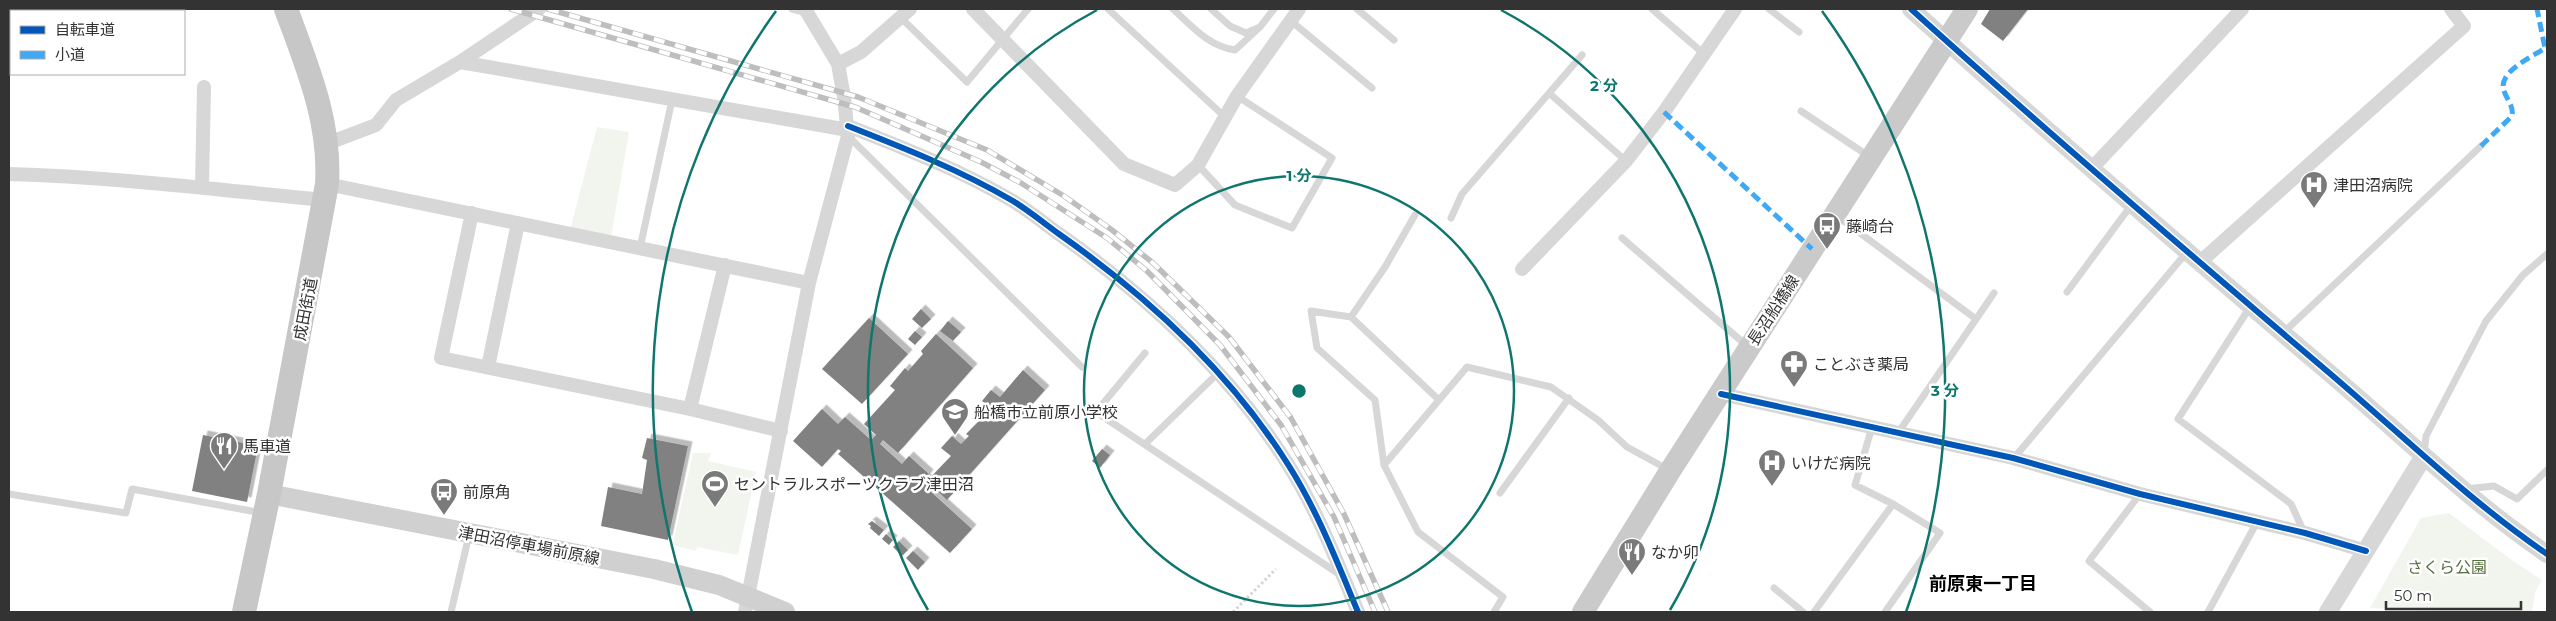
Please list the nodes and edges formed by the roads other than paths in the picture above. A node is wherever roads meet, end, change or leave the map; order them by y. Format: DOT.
graph roads {
  1 [pos="286,9"];
  2 [pos="539,9"];
  3 [pos="792,9"];
  4 [pos="973,9"];
  5 [pos="1028,9"];
  6 [pos="1108,9"];
  7 [pos="1173,9"];
  8 [pos="1211,9"];
  9 [pos="1274,9"];
  10 [pos="1299,9"];
  11 [pos="1357,9"];
  12 [pos="1652,9"];
  13 [pos="1735,9"];
  14 [pos="1769,9"];
  15 [pos="1910,9"];
  16 [pos="1967,9"];
  17 [pos="2242,9"];
  18 [pos="2451,9"];
  19 [pos="807,11"];
  20 [pos="905,13"];
  21 [pos="1291,21"];
  22 [pos="1260,27"];
  23 [pos="1799,32"];
  24 [pos="1394,40"];
  25 [pos="1946,41"];
  26 [pos="1003,42"];
  27 [pos="1582,54"];
  28 [pos="1704,54"];
  29 [pos="460,62"];
  30 [pos="838,64"];
  31 [pos="204,87"];
  32 [pos="1372,88"];
  33 [pos="1549,93"];
  34 [pos="1237,96"];
  35 [pos="672,100"];
  36 [pos="1802,111"];
  37 [pos="1225,117"];
  38 [pos="848,131"];
  39 [pos="326,144"];
  40 [pos="2481,146"];
  41 [pos="1870,158"];
  42 [pos="1626,161"];
  43 [pos="1198,165"];
  44 [pos="2092,168"];
  45 [pos="9,174"];
  46 [pos="202,186"];
  47 [pos="326,192"];
  48 [pos="2132,203"];
  49 [pos="472,214"];
  50 [pos="1835,214"];
  51 [pos="1415,215"];
  52 [pos="1451,218"];
  53 [pos="518,223"];
  54 [pos="1622,238"];
  55 [pos="640,248"];
  56 [pos="2547,254"];
  57 [pos="2193,257"];
  58 [pos="725,265"];
  59 [pos="1522,269"];
  60 [pos="809,283"];
  61 [pos="2067,292"];
  62 [pos="1994,293"];
  63 [pos="2250,307"];
  64 [pos="1351,317"];
  65 [pos="1976,319"];
  66 [pos="2283,333"];
  67 [pos="1749,347"];
  68 [pos="1145,353"];
  69 [pos="488,367"];
  70 [pos="1082,368"];
  71 [pos="1217,374"];
  72 [pos="1721,394"];
  73 [pos="1569,398"];
  74 [pos="1439,400"];
  75 [pos="690,409"];
  76 [pos="1872,427"];
  77 [pos="781,431"];
  78 [pos="1898,433"];
  79 [pos="1144,444"];
  80 [pos="2424,456"];
  81 [pos="2013,458"];
  82 [pos="1384,465"];
  83 [pos="2547,470"];
  84 [pos="1670,471"];
  85 [pos="2460,489"];
  86 [pos="1500,493"];
  87 [pos="9,494"];
  88 [pos="2140,494"];
  89 [pos="267,504"];
  90 [pos="1893,504"];
  91 [pos="2257,522"];
  92 [pos="469,533"];
  93 [pos="2304,533"];
  94 [pos="2366,550"];
  95 [pos="2547,554"];
  96 [pos="1344,577"];
  97 [pos="1774,588"];
  98 [pos="747,604"];
  99 [pos="1793,609"];
  100 [pos="244,612"];
  101 [pos="451,612"];
  102 [pos="785,612"];
  103 [pos="1358,612"];
  104 [pos="1494,612"];
  105 [pos="1583,612"];
  106 [pos="1803,612"];
  107 [pos="1814,612"];
  108 [pos="1885,612"];
  109 [pos="2150,612"];
  110 [pos="2208,612"];
  111 [pos="2328,612"];
  1 -- 39 [label="highway, 成田街道"];
  2 -- 29 [label="street"];
  3 -- 19 [label="lane"];
  4 -- 26 [label="street"];
  5 -- 26 [label="lane"];
  6 -- 37 [label="lane"];
  7 -- 22 [label="lane"];
  8 -- 22 [label="lane"];
  9 -- 22 [label="lane"];
  10 -- 21 [label="street"];
  11 -- 24 [label="lane"];
  12 -- 28 [label="lane"];
  13 -- 28 [label="street"];
  14 -- 23 [label="lane"];
  15 -- 25 [label="street"];
  16 -- 25 [label="main road, 長沼船橋線"];
  17 -- 44 [label="street"];
  18 -- 57 [label="street"];
  19 -- 30 [label="street"];
  20 -- 26 [label="lane"];
  20 -- 30 [label="street"];
  21 -- 32 [label="lane"];
  21 -- 34 [label="street"];
  25 -- 41 [label="main road, 長沼船橋線"];
  25 -- 44 [label="street"];
  26 -- 43 [label="street"];
  27 -- 33 [label="lane"];
  28 -- 42 [label="street"];
  29 -- 35 [label="street"];
  29 -- 39 [label="street"];
  30 -- 38 [label="street"];
  31 -- 46 [label="street"];
  33 -- 42 [label="lane"];
  33 -- 52 [label="lane"];
  34 -- 37 [label="street"];
  34 -- 43 [label="lane"];
  35 -- 38 [label="street"];
  35 -- 55 [label="lane"];
  36 -- 41 [label="lane"];
  37 -- 43 [label="street"];
  38 -- 60 [label="street"];
  38 -- 70 [label="lane"];
  38 -- 71 [label="street"];
  39 -- 47 [label="highway, 成田街道"];
  40 -- 66 [label="lane"];
  41 -- 50 [label="main road, 長沼船橋線"];
  42 -- 59 [label="street"];
  44 -- 48 [label="street"];
  45 -- 46 [label="street"];
  46 -- 47 [label="street"];
  47 -- 49 [label="street"];
  47 -- 89 [label="highway, 成田街道"];
  48 -- 57 [label="street"];
  48 -- 61 [label="lane"];
  49 -- 53 [label="street"];
  49 -- 69 [label="street"];
  50 -- 65 [label="lane"];
  50 -- 67 [label="main road, 長沼船橋線"];
  51 -- 64 [label="lane"];
  53 -- 55 [label="street"];
  53 -- 69 [label="street"];
  54 -- 67 [label="lane"];
  55 -- 58 [label="street"];
  56 -- 80 [label="lane"];
  57 -- 63 [label="street"];
  57 -- 81 [label="lane"];
  58 -- 60 [label="street"];
  58 -- 75 [label="street"];
  60 -- 77 [label="street"];
  62 -- 65 [label="lane"];
  63 -- 66 [label="street"];
  63 -- 93 [label="lane"];
  64 -- 74 [label="lane"];
  64 -- 82 [label="lane"];
  65 -- 78 [label="lane"];
  66 -- 80 [label="street"];
  67 -- 72 [label="main road, 長沼船橋線"];
  68 -- 79 [label="lane"];
  69 -- 75 [label="street"];
  71 -- 79 [label="lane"];
  71 -- 96 [label="street"];
  72 -- 76 [label="street"];
  72 -- 84 [label="main road, 長沼船橋線"];
  73 -- 74 [label="lane"];
  73 -- 84 [label="lane"];
  73 -- 86 [label="lane"];
  74 -- 82 [label="lane"];
  75 -- 77 [label="street"];
  76 -- 78 [label="street"];
  76 -- 90 [label="lane"];
  77 -- 98 [label="street"];
  78 -- 81 [label="street"];
  79 -- 96 [label="lane"];
  80 -- 85 [label="street"];
  80 -- 94 [label="street"];
  81 -- 88 [label="street"];
  82 -- 104 [label="lane"];
  83 -- 85 [label="lane"];
  84 -- 105 [label="main road, 長沼船橋線"];
  85 -- 95 [label="street"];
  87 -- 89 [label="lane"];
  88 -- 91 [label="street"];
  88 -- 109 [label="lane"];
  89 -- 92 [label="main road, 津田沼停車場前原線"];
  89 -- 100 [label="highway, 成田街道"];
  90 -- 107 [label="lane"];
  90 -- 108 [label="lane"];
  91 -- 93 [label="street"];
  91 -- 110 [label="lane"];
  92 -- 98 [label="main road, 津田沼停車場前原線"];
  92 -- 101 [label="lane"];
  93 -- 94 [label="street"];
  94 -- 111 [label="street"];
  96 -- 103 [label="street"];
  97 -- 99 [label="lane"];
  98 -- 102 [label="main road, 津田沼停車場前原線"];
  99 -- 106 [label="lane"];
}
